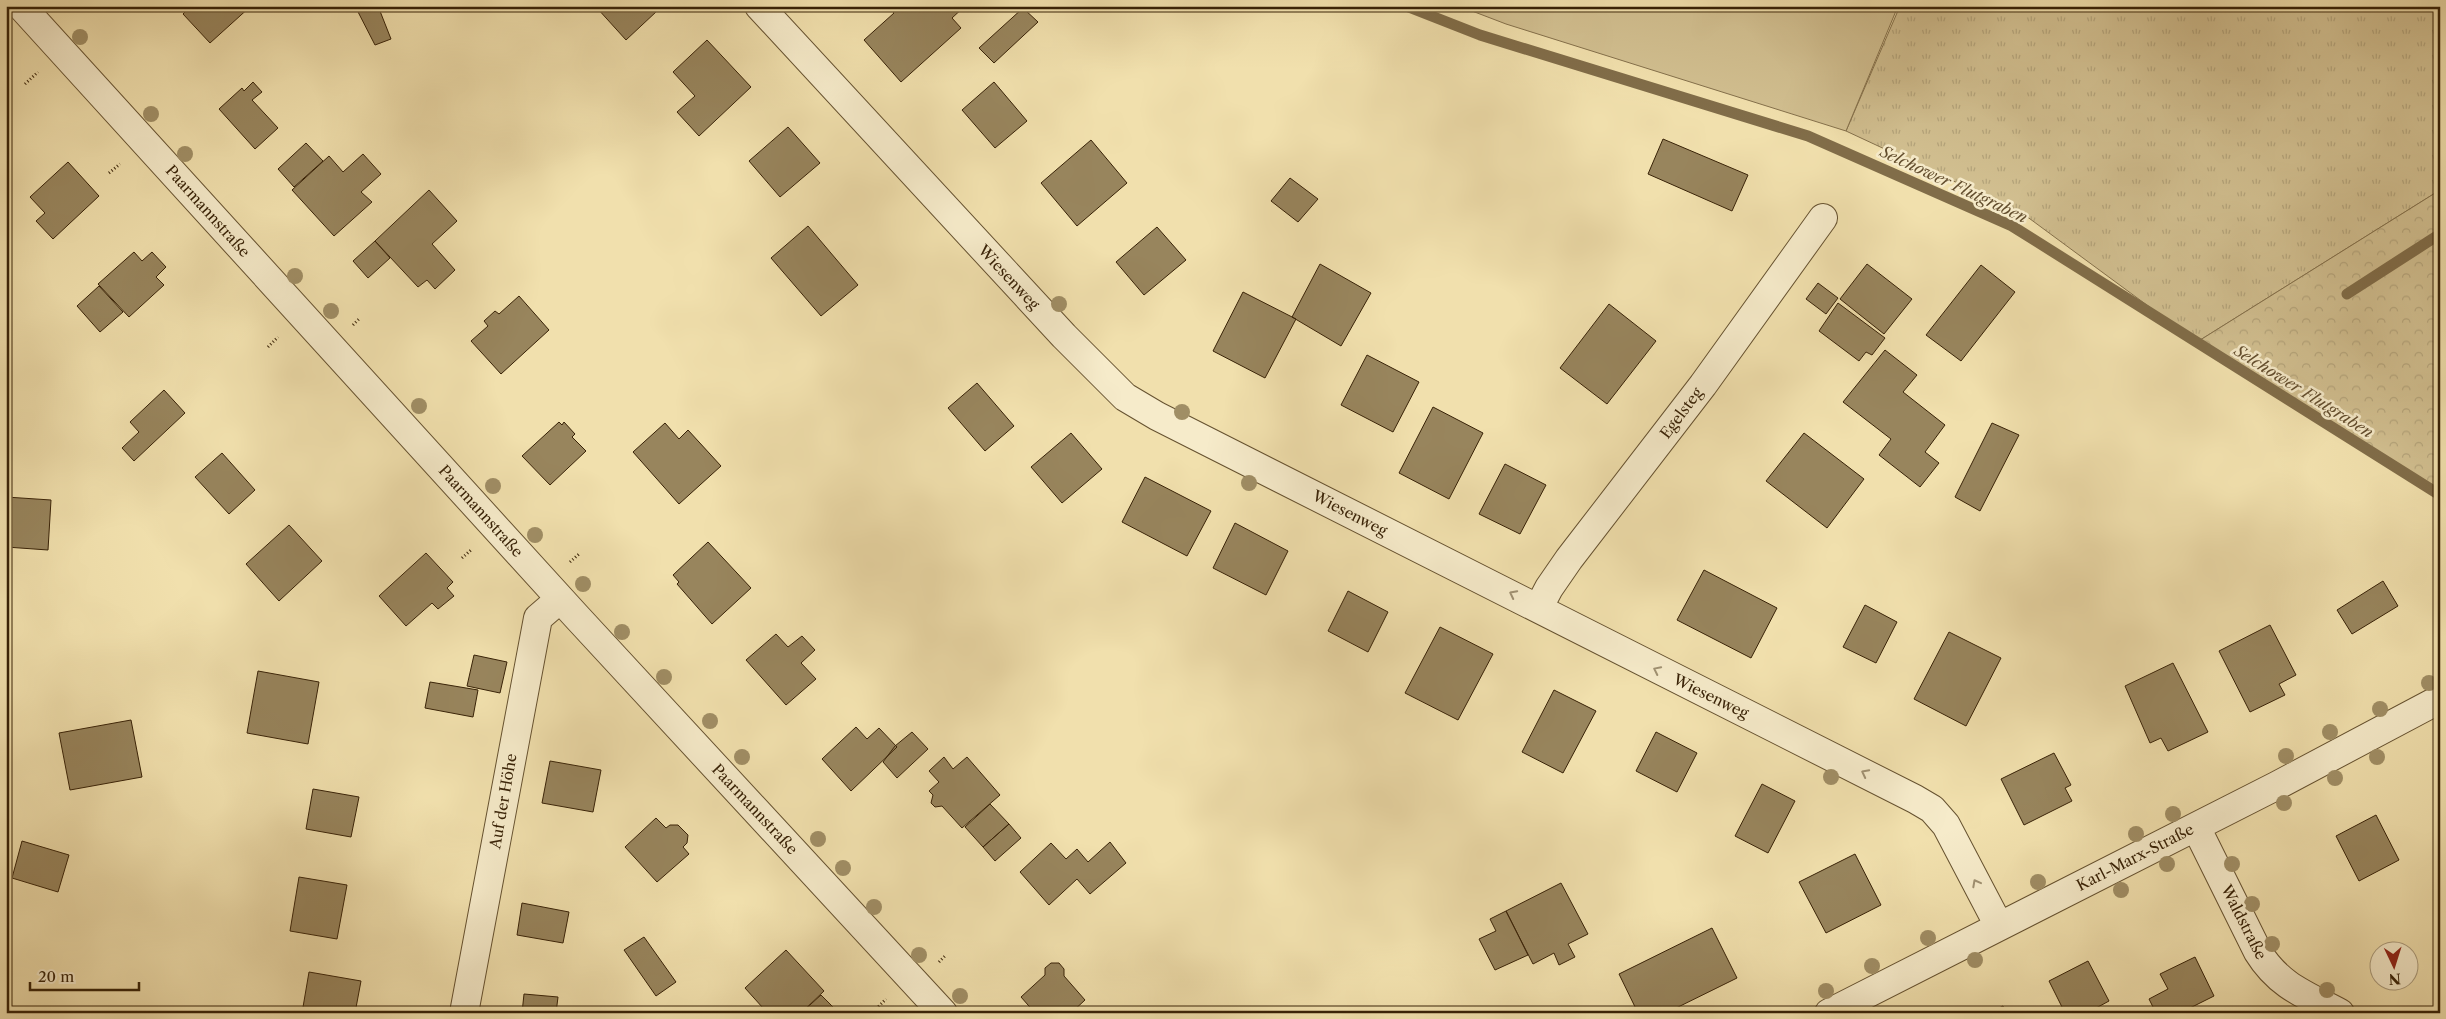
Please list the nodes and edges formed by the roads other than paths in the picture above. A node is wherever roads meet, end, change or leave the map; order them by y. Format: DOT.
graph roads {
  1 [pos="21,6"];
  2 [pos="759,6"];
  3 [pos="1823,218"];
  4 [pos="560,598"];
  5 [pos="1538,607"];
  6 [pos="2440,699"];
  7 [pos="2196,827"];
  8 [pos="1999,926"];
  9 [pos="464,1013"];
  10 [pos="943,1013"];
  11 [pos="1829,1013"];
  12 [pos="2340,1013"];
  1 -- 4 [label="street, Paarmannstraße"];
  5 -- 2 [label="street, Wiesenweg, one-way"];
  3 -- 5 [label="street, Egelsteg"];
  4 -- 9 [label="street, Auf der Höhe"];
  4 -- 10 [label="street, Paarmannstraße"];
  8 -- 5 [label="street, Wiesenweg, one-way"];
  6 -- 7 [label="street, Karl-Marx-Straße"];
  7 -- 8 [label="street, Karl-Marx-Straße"];
  7 -- 12 [label="street, Waldstraße"];
  8 -- 11 [label="street, Karl-Marx-Straße"];
}
